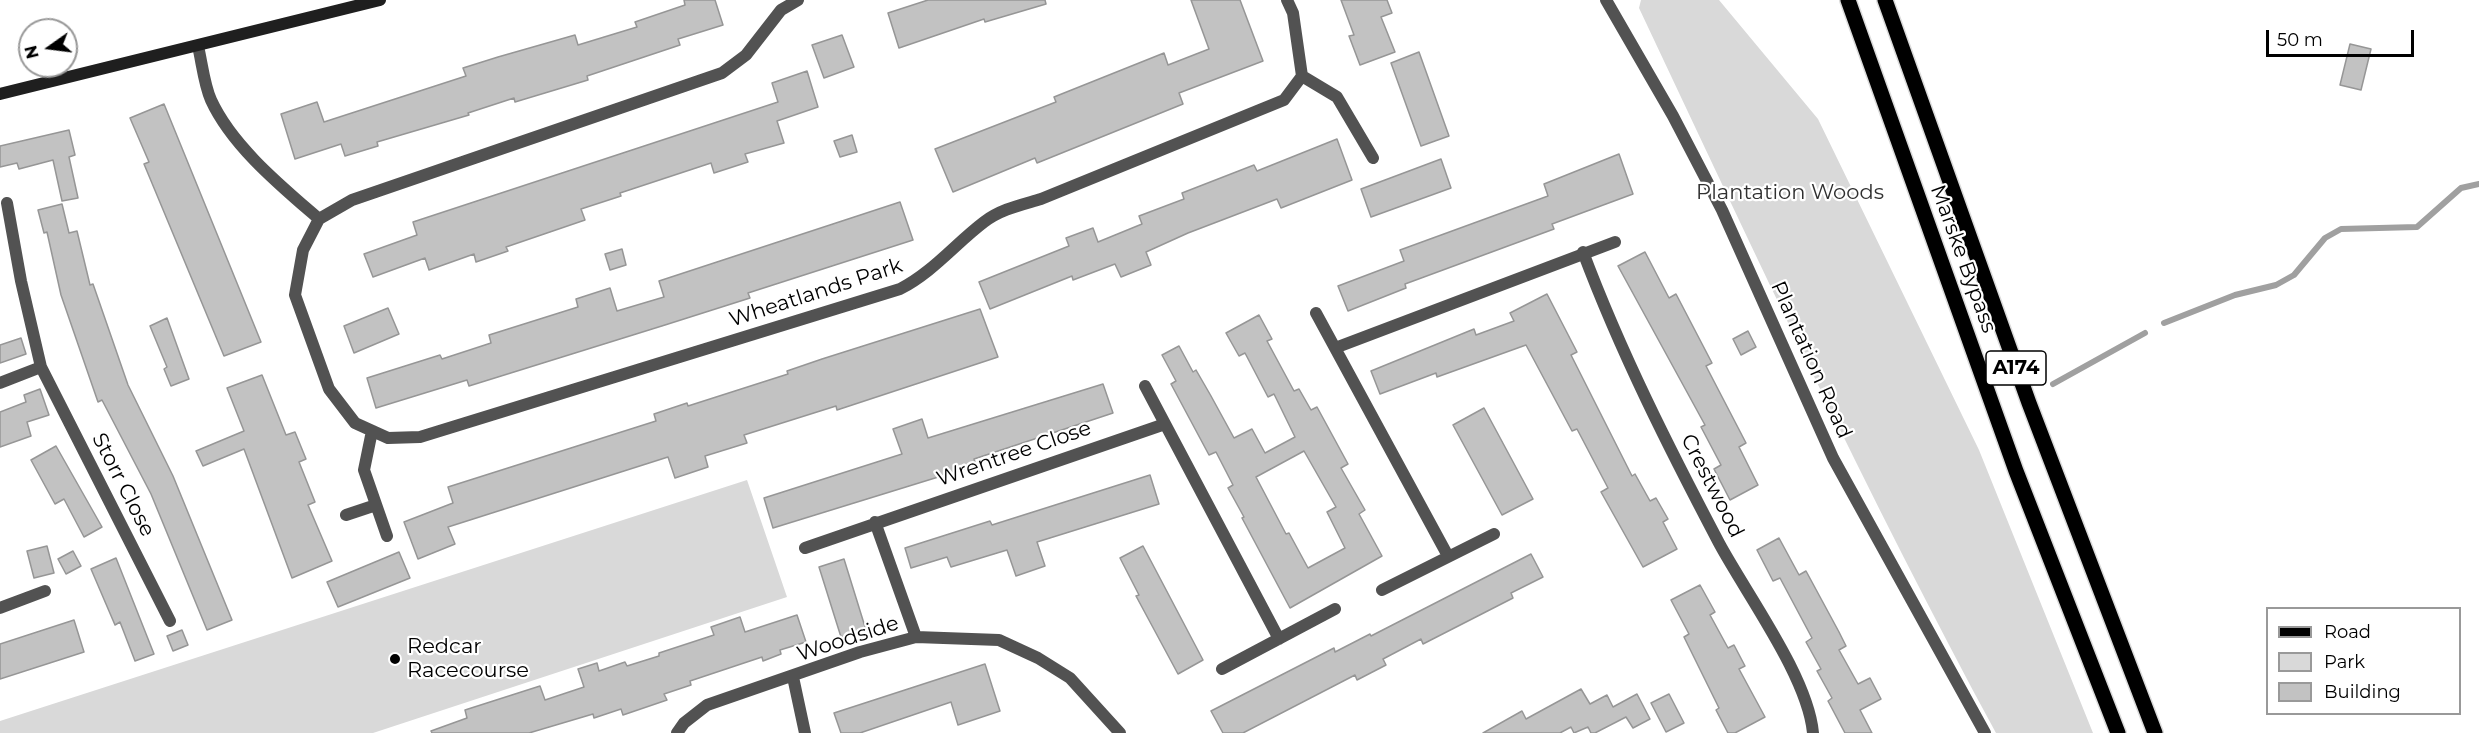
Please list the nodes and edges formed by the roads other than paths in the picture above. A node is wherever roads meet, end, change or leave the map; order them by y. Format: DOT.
graph roads {
  1 [pos="380,0"];
  2 [pos="798,0"];
  3 [pos="1287,0"];
  4 [pos="1606,0"];
  5 [pos="1848,0"];
  6 [pos="1885,0"];
  7 [pos="198,46"];
  8 [pos="1302,76"];
  9 [pos="0,94"];
  10 [pos="1373,158"];
  11 [pos="7,203"];
  12 [pos="319,219"];
  13 [pos="1615,242"];
  14 [pos="1583,252"];
  15 [pos="1316,313"];
  16 [pos="1335,348"];
  17 [pos="41,367"];
  18 [pos="0,383"];
  19 [pos="1145,386"];
  20 [pos="1165,424"];
  21 [pos="372,431"];
  22 [pos="376,505"];
  23 [pos="346,515"];
  24 [pos="875,522"];
  25 [pos="1494,534"];
  26 [pos="387,537"];
  27 [pos="805,548"];
  28 [pos="1449,556"];
  29 [pos="1382,590"];
  30 [pos="45,591"];
  31 [pos="0,608"];
  32 [pos="1335,609"];
  33 [pos="170,621"];
  34 [pos="916,637"];
  35 [pos="1279,639"];
  36 [pos="1222,669"];
  37 [pos="794,677"];
  38 [pos="677,733"];
  39 [pos="805,733"];
  40 [pos="1120,733"];
  41 [pos="1813,733"];
  42 [pos="1985,733"];
  43 [pos="2118,733"];
  44 [pos="2155,733"];
  1 -- 7 [label="main road"];
  2 -- 12 [label="street"];
  3 -- 8 [label="street"];
  4 -- 42 [label="street, Plantation Road"];
  5 -- 43 [label="main road, Marske Bypass / A174"];
  6 -- 44 [label="main road, Marske Bypass / A174"];
  7 -- 9 [label="main road"];
  7 -- 12 [label="street"];
  8 -- 10 [label="street"];
  8 -- 21 [label="street, Wheatlands Park"];
  11 -- 17 [label="street, Storr Close"];
  12 -- 21 [label="street, Wheatlands Park"];
  13 -- 14 [label="street"];
  14 -- 16 [label="street"];
  14 -- 41 [label="street, Crestwood"];
  15 -- 16 [label="street"];
  16 -- 28 [label="street"];
  17 -- 18 [label="street"];
  17 -- 33 [label="street, Storr Close"];
  19 -- 20 [label="street"];
  20 -- 24 [label="street, Wrentree Close"];
  20 -- 35 [label="street"];
  21 -- 22 [label="street"];
  22 -- 23 [label="street"];
  22 -- 26 [label="street"];
  24 -- 27 [label="street, Wrentree Close"];
  24 -- 34 [label="street"];
  25 -- 28 [label="street"];
  28 -- 29 [label="street"];
  30 -- 31 [label="street"];
  32 -- 35 [label="street"];
  34 -- 37 [label="street, Woodside"];
  34 -- 40 [label="street, Woodside"];
  35 -- 36 [label="street"];
  37 -- 38 [label="street, Woodside"];
  37 -- 39 [label="street"];
}
